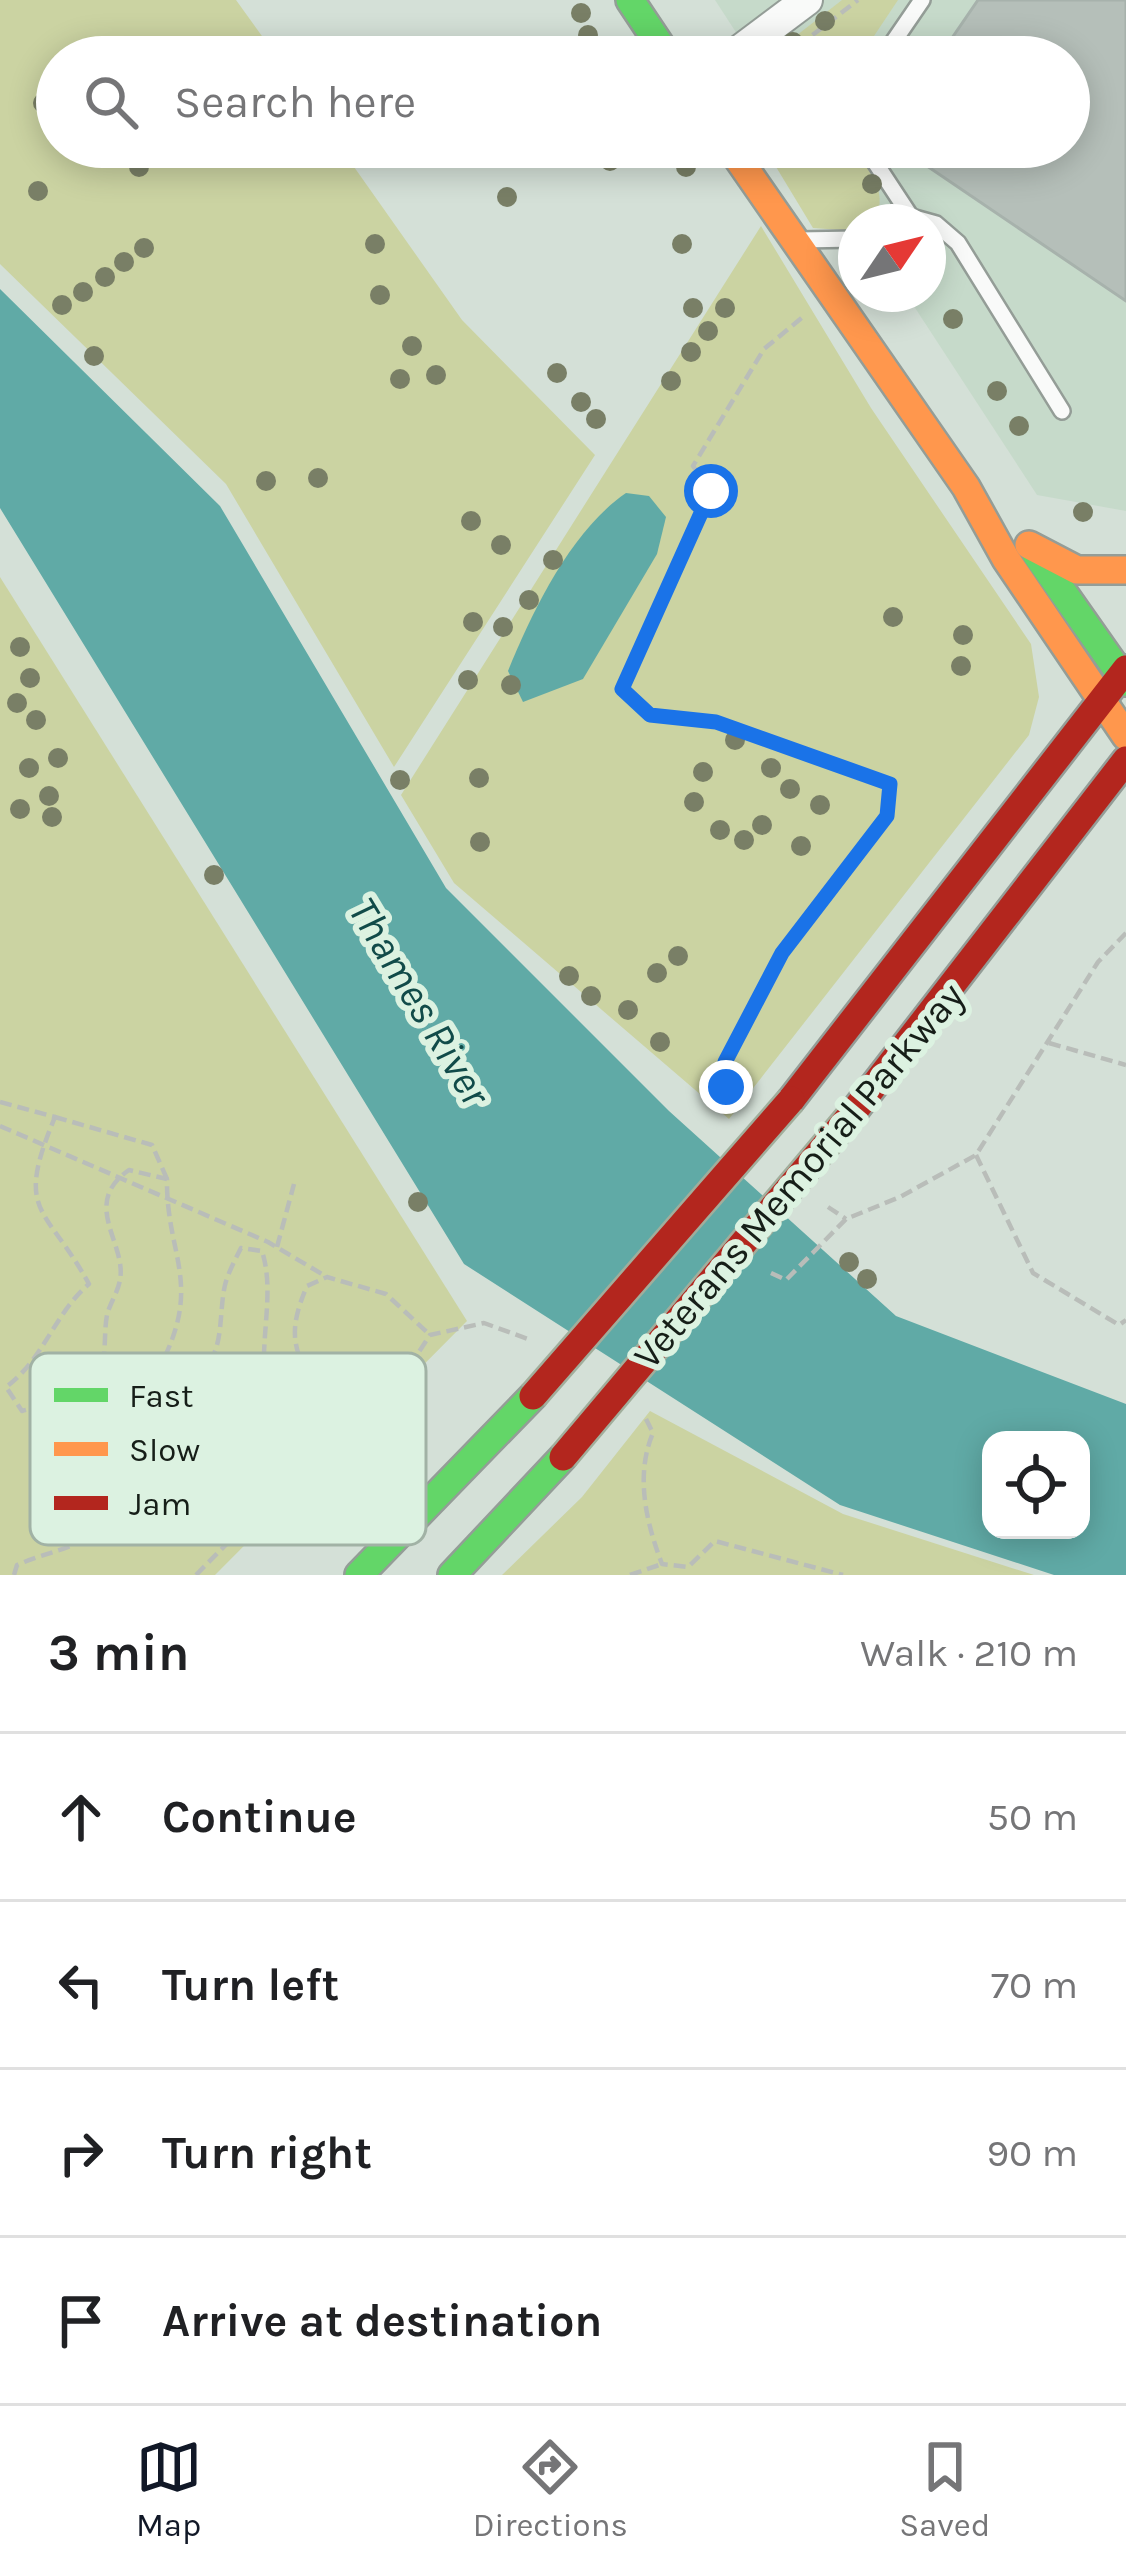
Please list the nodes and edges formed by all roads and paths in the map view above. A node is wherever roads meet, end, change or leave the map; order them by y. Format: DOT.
graph roads {
  1 [pos="630,0"];
  2 [pos="807,0"];
  3 [pos="858,0"];
  4 [pos="922,0"];
  5 [pos="654,36"];
  6 [pos="759,36"];
  7 [pos="811,36"];
  8 [pos="898,36"];
  9 [pos="744,168"];
  10 [pos="877,168"];
  11 [pos="898,204"];
  12 [pos="946,233"];
  13 [pos="838,239"];
  14 [pos="794,240"];
  15 [pos="838,296"];
  16 [pos="838,302"];
  17 [pos="849,312"];
  18 [pos="1062,411"];
  19 [pos="966,487"];
  20 [pos="1029,545"];
  21 [pos="1126,570"];
  22 [pos="1124,675"];
  23 [pos="1102,702"];
  24 [pos="1126,736"];
  25 [pos="1126,760"];
  26 [pos="1126,933"];
  27 [pos="1049,1042"];
  28 [pos="1126,1065"];
  29 [pos="0,1102"];
  30 [pos="736,1107"];
  31 [pos="55,1117"];
  32 [pos="0,1126"];
  33 [pos="44,1144"];
  34 [pos="976,1155"];
  35 [pos="117,1179"];
  36 [pos="167,1179"];
  37 [pos="294,1184"];
  38 [pos="167,1198"];
  39 [pos="826,1206"];
  40 [pos="846,1219"];
  41 [pos="277,1246"];
  42 [pos="766,1270"];
  43 [pos="327,1277"];
  44 [pos="1126,1320"];
  45 [pos="430,1335"];
  46 [pos="543,1346"];
  47 [pos="40,1353"];
  48 [pos="106,1353"];
  49 [pos="166,1353"];
  50 [pos="215,1353"];
  51 [pos="264,1353"];
  52 [pos="298,1353"];
  53 [pos="418,1353"];
  54 [pos="30,1369"];
  55 [pos="30,1409"];
  56 [pos="645,1416"];
  57 [pos="426,1505"];
  58 [pos="79,1545"];
  59 [pos="226,1545"];
  60 [pos="387,1545"];
  61 [pos="662,1564"];
  62 [pos="14,1575"];
  63 [pos="196,1575"];
  64 [pos="358,1575"];
  65 [pos="452,1575"];
  66 [pos="630,1575"];
  67 [pos="843,1575"];
  1 -- 5 [label="main road"];
  2 -- 6 [label="street"];
  3 -- 7 [label="path"];
  4 -- 8 [label="lane"];
  9 -- 14 [label="main road"];
  10 -- 11 [label="lane"];
  12 -- 18 [label="lane"];
  13 -- 14 [label="lane"];
  14 -- 15 [label="main road"];
  16 -- 30 [label="path"];
  17 -- 19 [label="main road"];
  19 -- 20 [label="main road"];
  19 -- 23 [label="main road"];
  20 -- 21 [label="main road"];
  20 -- 22 [label="main road"];
  22 -- 23 [label="main road, Veterans Memorial Parkway"];
  23 -- 24 [label="main road"];
  23 -- 57 [label="main road, Veterans Memorial Parkway, bridge"];
  25 -- 65 [label="main road, Veterans Memorial Parkway, bridge"];
  26 -- 27 [label="path"];
  27 -- 28 [label="path"];
  27 -- 34 [label="path"];
  29 -- 31 [label="path"];
  31 -- 33 [label="path"];
  31 -- 36 [label="path"];
  32 -- 33 [label="path"];
  33 -- 35 [label="path"];
  33 -- 47 [label="path"];
  34 -- 40 [label="path"];
  34 -- 44 [label="path"];
  35 -- 36 [label="path"];
  35 -- 38 [label="path"];
  35 -- 48 [label="path"];
  36 -- 38 [label="path"];
  37 -- 41 [label="path"];
  38 -- 41 [label="path"];
  38 -- 49 [label="path"];
  39 -- 40 [label="path"];
  40 -- 42 [label="path"];
  41 -- 43 [label="path"];
  43 -- 45 [label="path"];
  43 -- 52 [label="path"];
  45 -- 46 [label="path"];
  45 -- 53 [label="path"];
  50 -- 51 [label="path"];
  54 -- 55 [label="path"];
  56 -- 61 [label="path"];
  58 -- 62 [label="path"];
  59 -- 63 [label="path"];
  60 -- 64 [label="main road, Veterans Memorial Parkway, bridge"];
  61 -- 66 [label="path"];
  61 -- 67 [label="path"];
}
